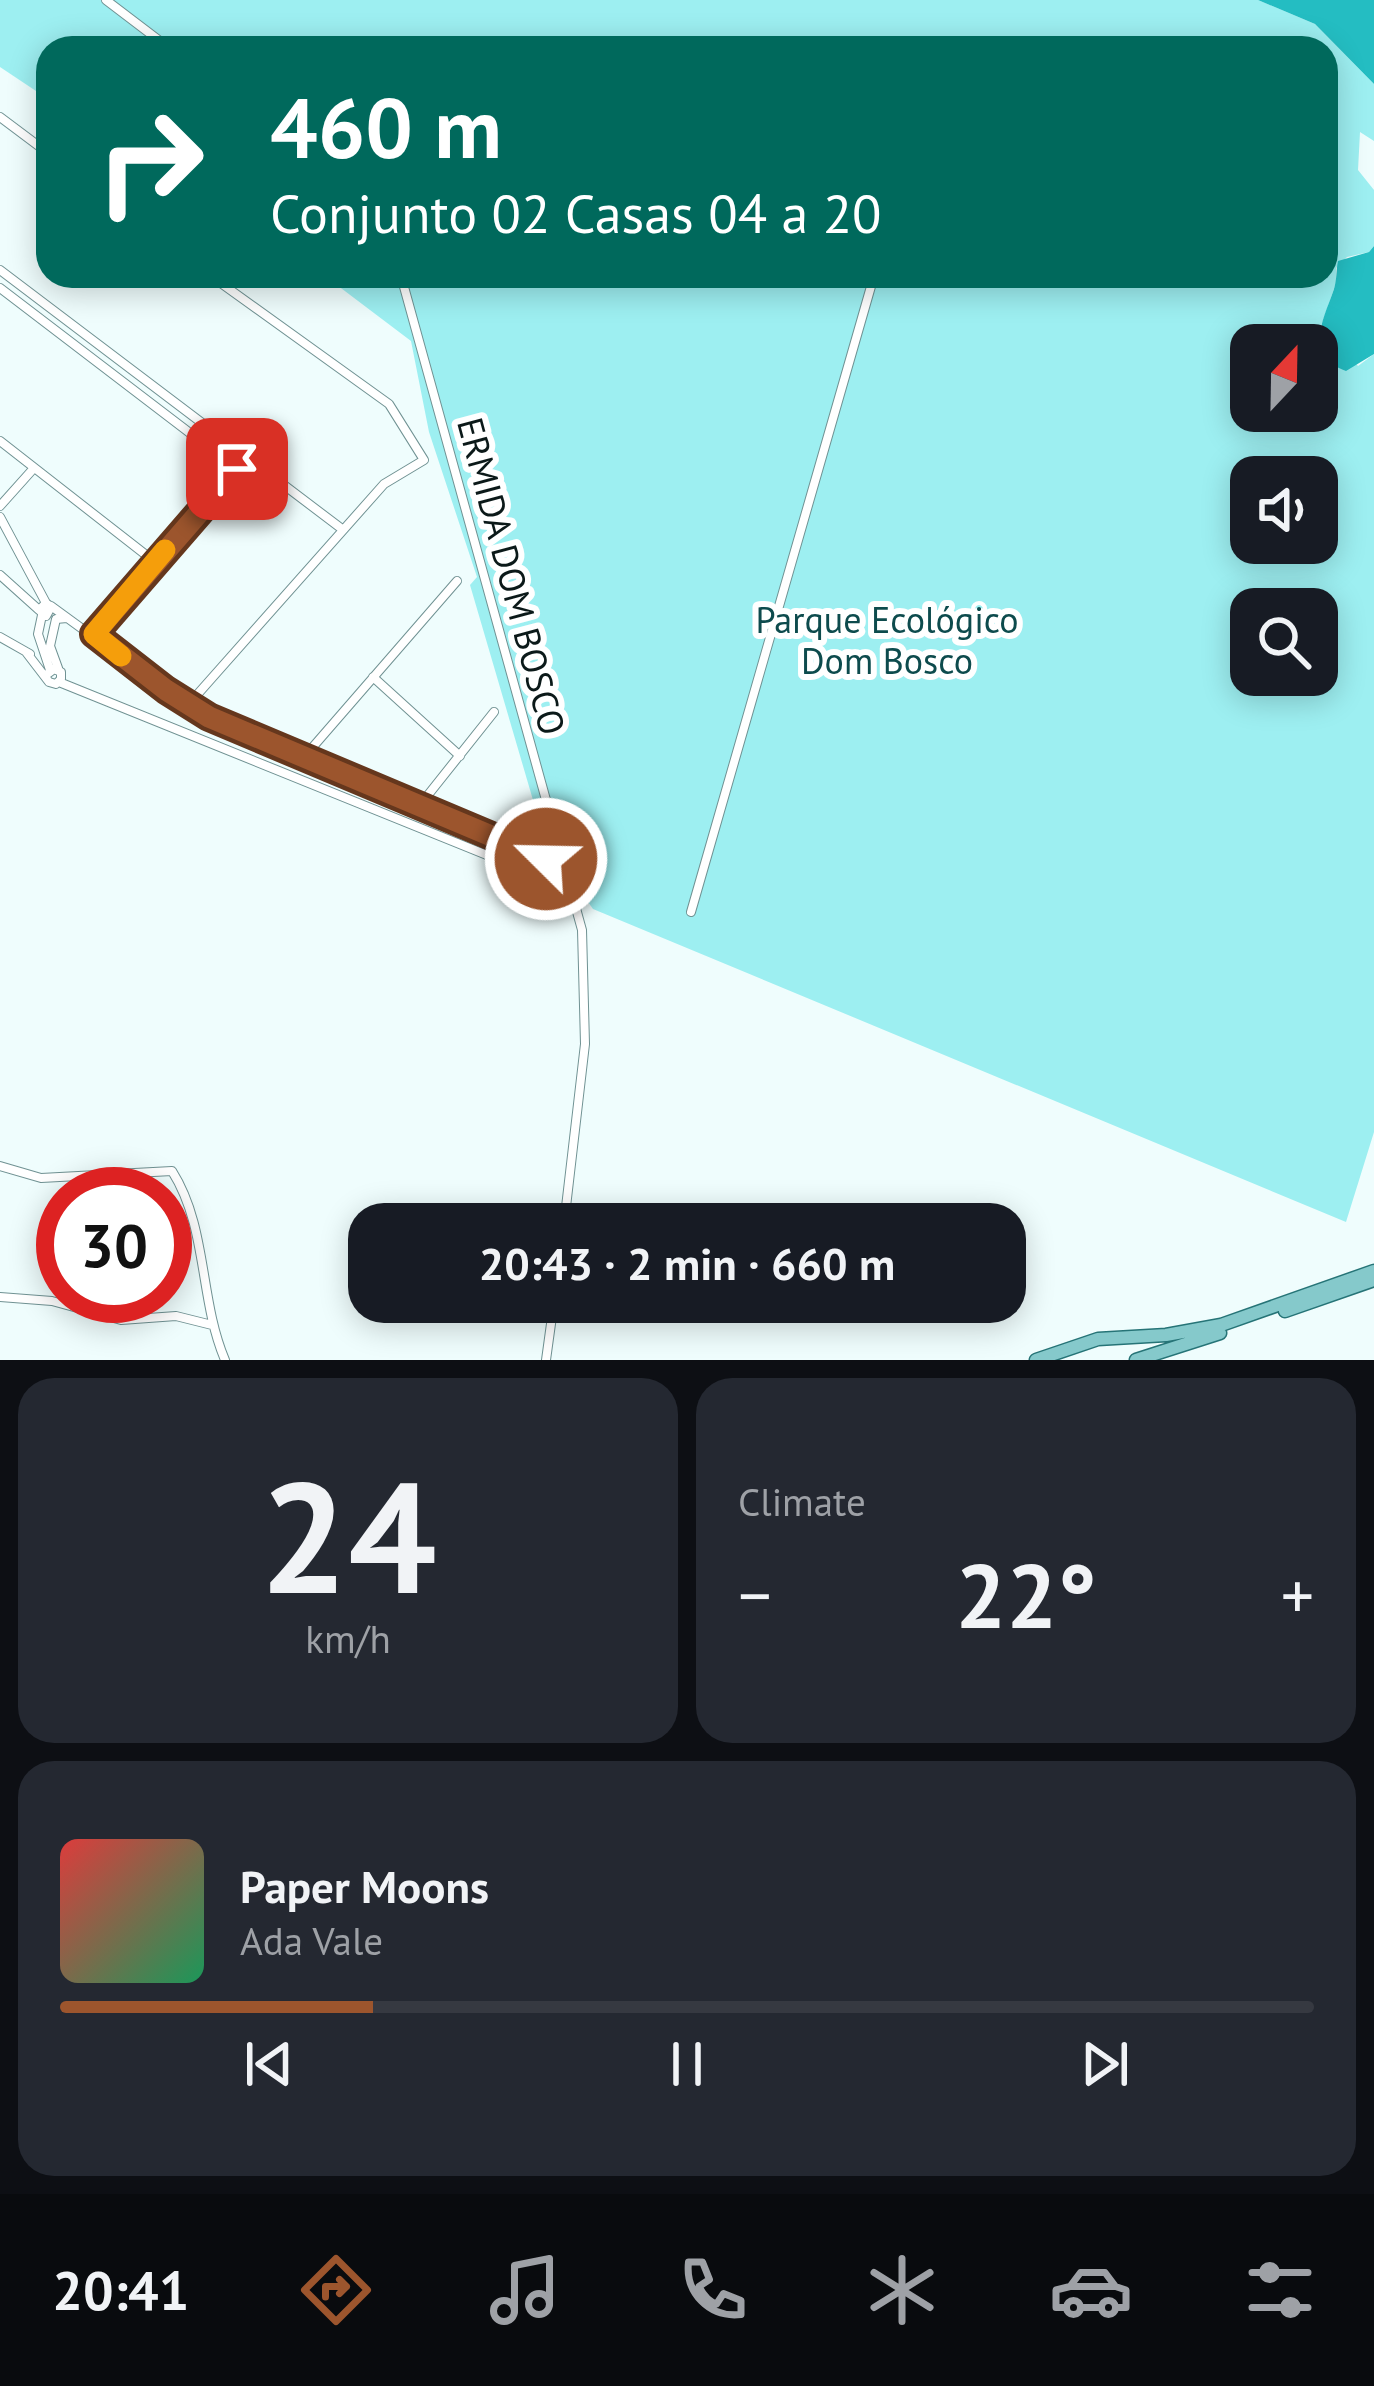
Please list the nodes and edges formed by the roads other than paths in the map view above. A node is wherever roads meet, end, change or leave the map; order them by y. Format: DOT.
graph roads {
  1 [pos="115,1"];
  2 [pos="154,36"];
  3 [pos="0,117"];
  4 [pos="36,144"];
  5 [pos="0,270"];
  6 [pos="0,288"];
  7 [pos="228,288"];
  8 [pos="404,288"];
  9 [pos="871,288"];
  10 [pos="0,441"];
  11 [pos="247,456"];
  12 [pos="34,468"];
  13 [pos="237,469"];
  14 [pos="0,506"];
  15 [pos="0,517"];
  16 [pos="342,529"];
  17 [pos="13,538"];
  18 [pos="0,549"];
  19 [pos="155,562"];
  20 [pos="0,575"];
  21 [pos="457,581"];
  22 [pos="45,610"];
  23 [pos="70,618"];
  24 [pos="55,622"];
  25 [pos="94,634"];
  26 [pos="0,637"];
  27 [pos="51,671"];
  28 [pos="373,677"];
  29 [pos="188,705"];
  30 [pos="494,712"];
  31 [pos="460,755"];
  32 [pos="305,756"];
  33 [pos="420,805"];
  34 [pos="546,859"];
  35 [pos="572,890"];
  36 [pos="691,911"];
  37 [pos="0,1166"];
  38 [pos="566,1203"];
  39 [pos="1374,1275"];
  40 [pos="1349,1288"];
  41 [pos="1374,1290"];
  42 [pos="0,1297"];
  43 [pos="551,1323"];
  44 [pos="212,1325"];
  45 [pos="225,1360"];
  46 [pos="546,1360"];
  47 [pos="1036,1360"];
  48 [pos="1136,1360"];
  1 -- 2 [label="street"];
  3 -- 4 [label="street"];
  5 -- 11 [label="street"];
  6 -- 13 [label="street"];
  7 -- 16 [label="street"];
  8 -- 35 [label="street, ERMIDA DOM BOSCO"];
  9 -- 36 [label="street"];
  10 -- 12 [label="street"];
  11 -- 13 [label="street"];
  11 -- 16 [label="street"];
  12 -- 14 [label="street"];
  12 -- 19 [label="street"];
  13 -- 19 [label="street"];
  15 -- 17 [label="street"];
  16 -- 29 [label="street"];
  17 -- 18 [label="street"];
  17 -- 22 [label="street"];
  19 -- 25 [label="street"];
  20 -- 22 [label="street"];
  21 -- 28 [label="street"];
  22 -- 23 [label="street"];
  22 -- 24 [label="street"];
  22 -- 24 [label="street"];
  22 -- 27 [label="street"];
  23 -- 24 [label="street"];
  23 -- 25 [label="street"];
  24 -- 27 [label="street"];
  25 -- 29 [label="street"];
  26 -- 27 [label="street"];
  27 -- 35 [label="street"];
  28 -- 31 [label="street"];
  28 -- 32 [label="street"];
  29 -- 32 [label="street"];
  30 -- 31 [label="street"];
  31 -- 33 [label="street"];
  32 -- 33 [label="street"];
  33 -- 34 [label="street"];
  35 -- 38 [label="street, ERMIDA DOM BOSCO"];
  37 -- 44 [label="street"];
  39 -- 40 [label="main road"];
  39 -- 47 [label="main road"];
  40 -- 41 [label="main road"];
  40 -- 48 [label="main road"];
  42 -- 44 [label="street"];
  43 -- 46 [label="street"];
  44 -- 45 [label="street"];
}
